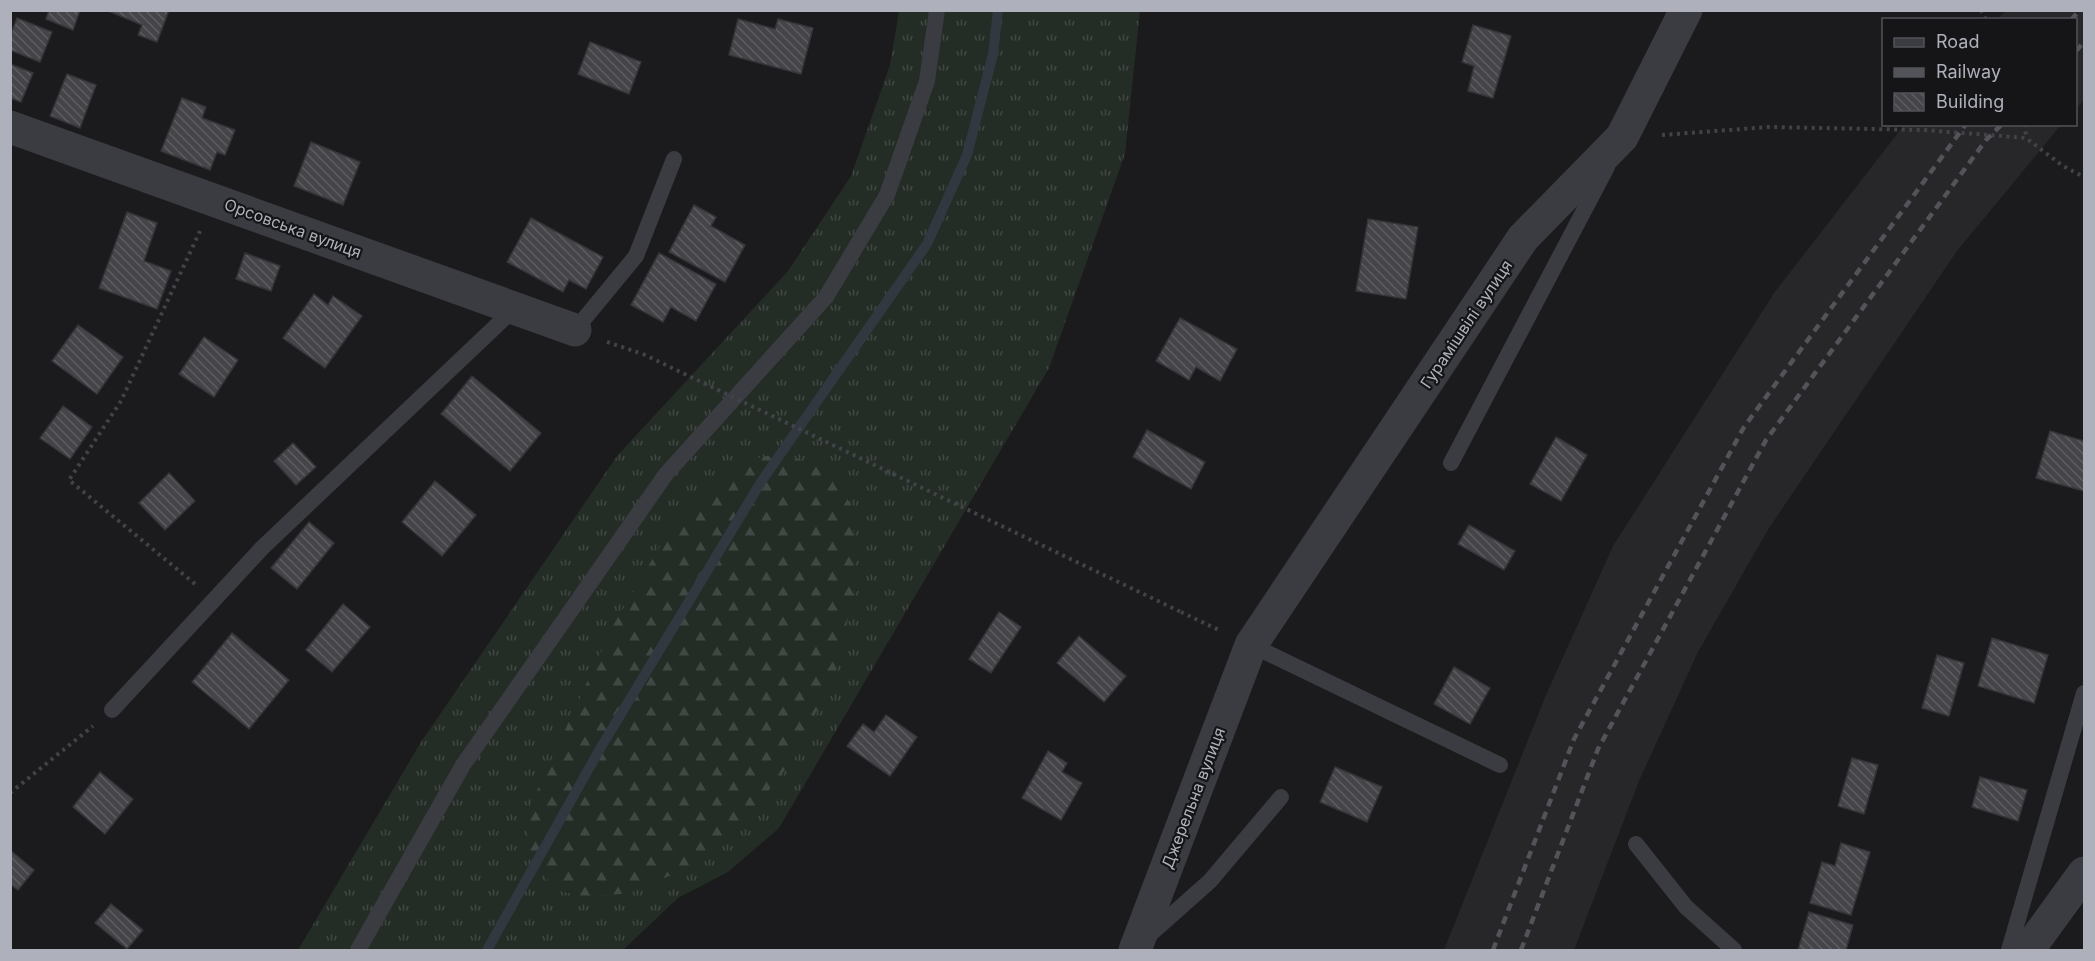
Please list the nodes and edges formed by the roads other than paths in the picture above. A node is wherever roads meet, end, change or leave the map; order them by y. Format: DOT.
graph roads {
  1 [pos="937,10"];
  2 [pos="1686,10"];
  3 [pos="10,127"];
  4 [pos="1622,137"];
  5 [pos="674,159"];
  6 [pos="515,308"];
  7 [pos="575,330"];
  8 [pos="1451,463"];
  9 [pos="1251,645"];
  10 [pos="2085,693"];
  11 [pos="112,710"];
  12 [pos="1500,765"];
  13 [pos="1281,797"];
  14 [pos="1636,844"];
  15 [pos="2085,873"];
  16 [pos="1136,948"];
  17 [pos="358,951"];
  18 [pos="1734,951"];
  19 [pos="2009,951"];
  20 [pos="2028,951"];
  1 -- 17 [label="lane"];
  2 -- 4 [label="street, Гурамішвілі вулиця"];
  3 -- 6 [label="street, Орсовська вулиця"];
  4 -- 8 [label="lane"];
  4 -- 9 [label="street, Гурамішвілі вулиця"];
  5 -- 7 [label="lane"];
  6 -- 7 [label="street, Орсовська вулиця"];
  6 -- 11 [label="lane"];
  9 -- 12 [label="lane"];
  9 -- 16 [label="street, Джерельна вулиця"];
  10 -- 19 [label="lane"];
  13 -- 16 [label="lane"];
  14 -- 18 [label="lane"];
  15 -- 20 [label="street"];
}
